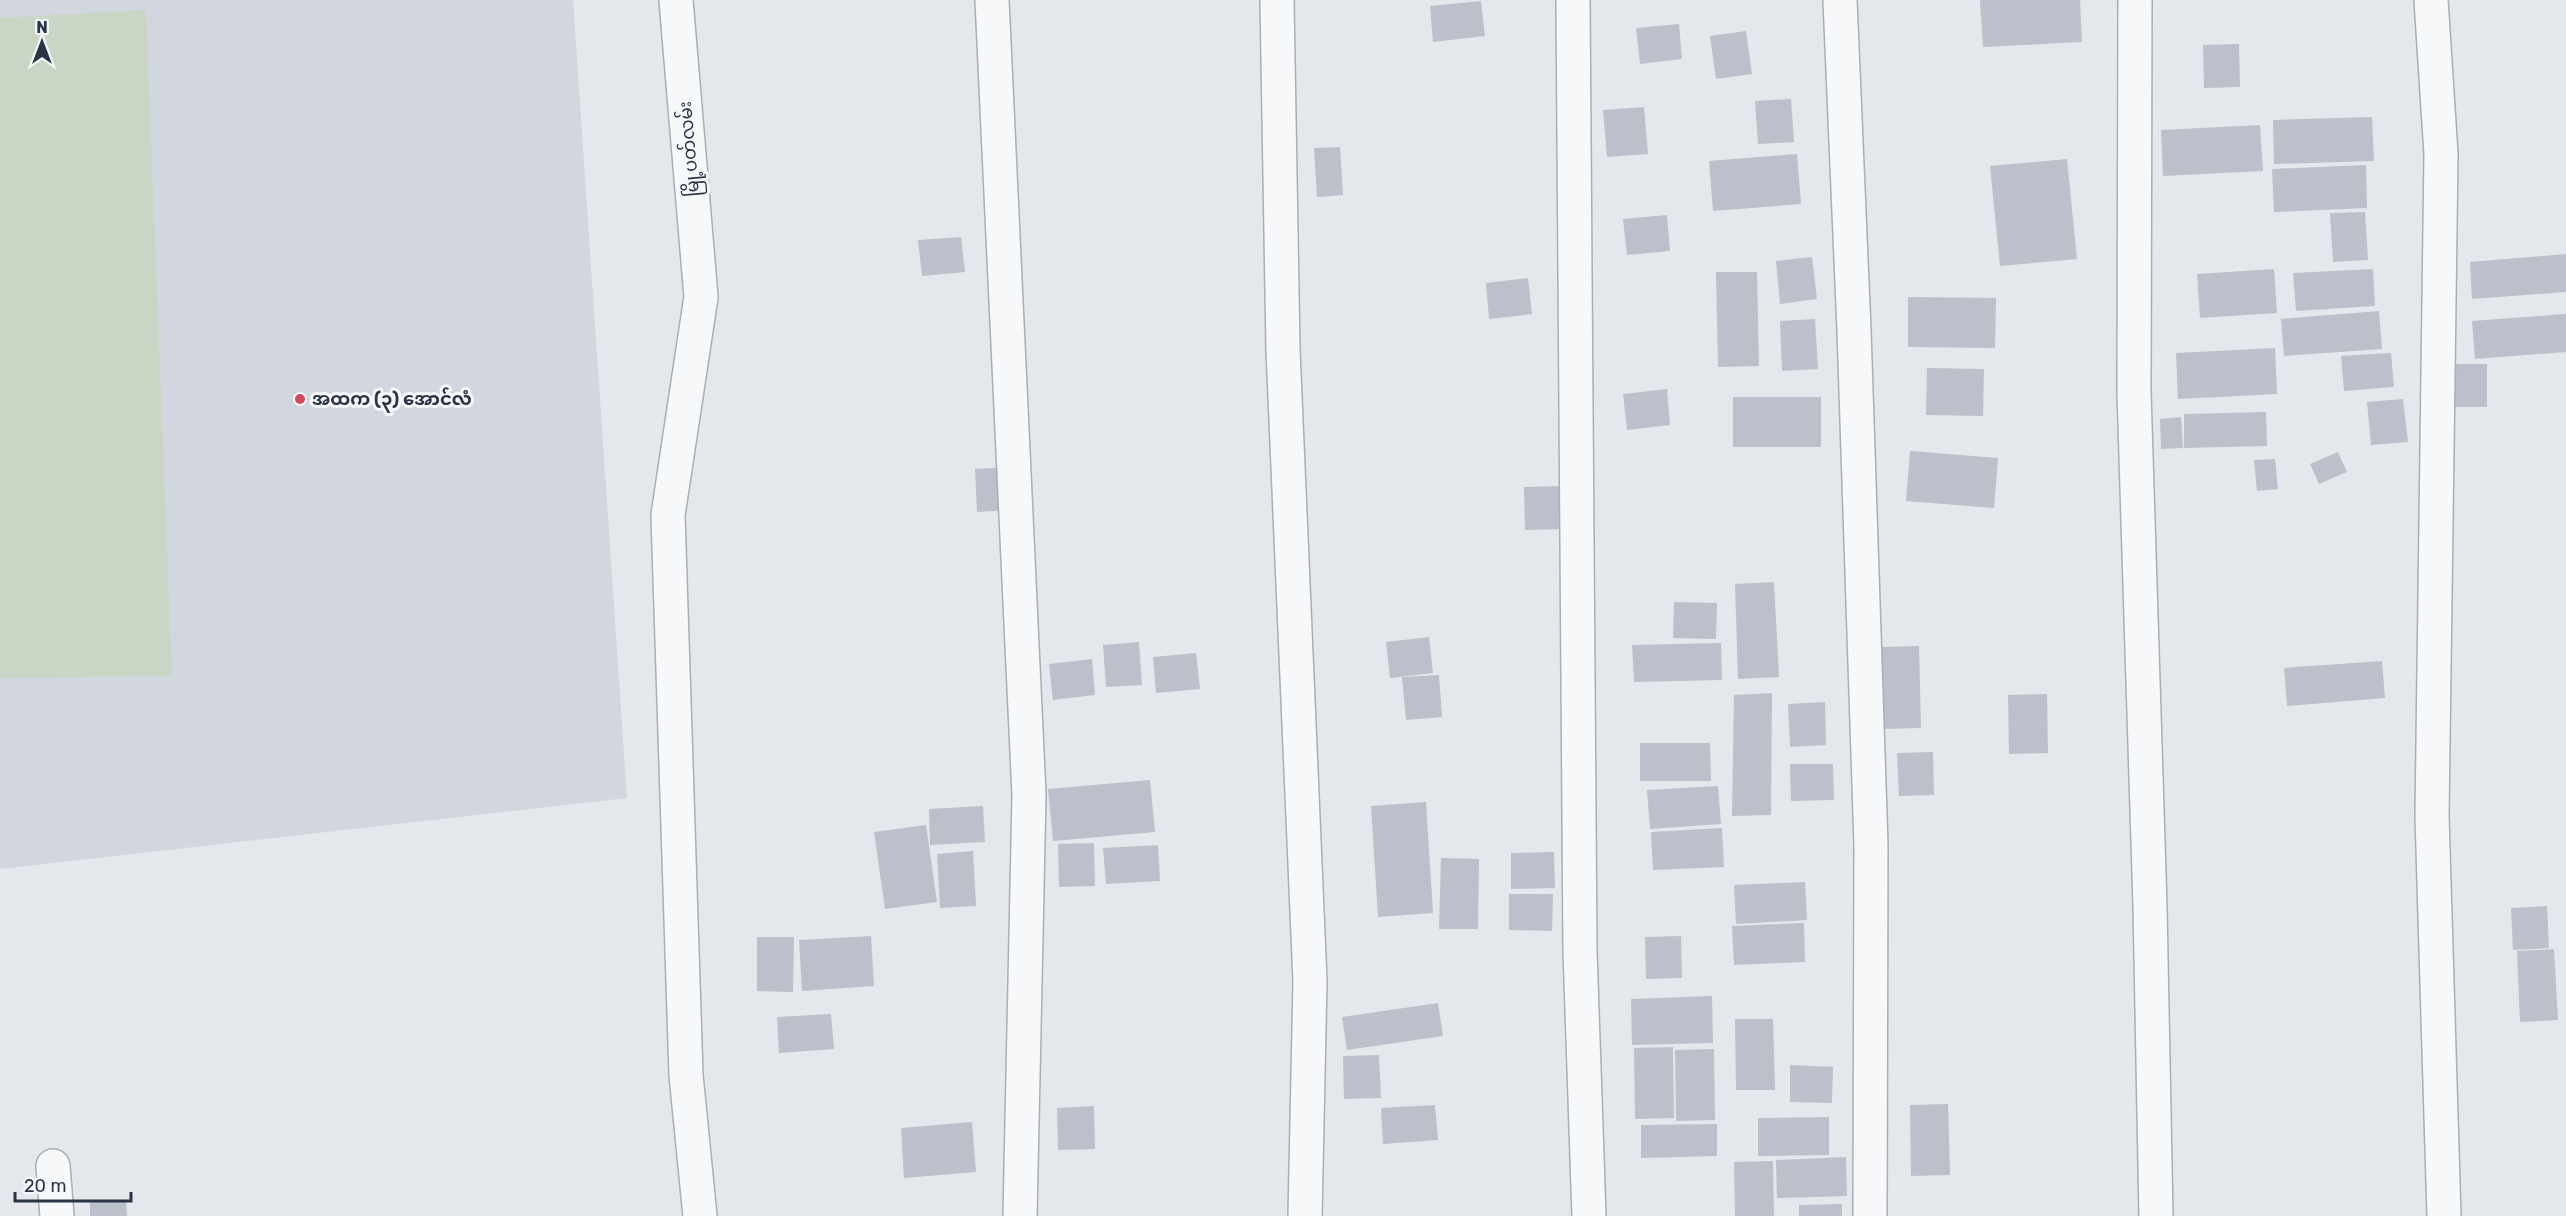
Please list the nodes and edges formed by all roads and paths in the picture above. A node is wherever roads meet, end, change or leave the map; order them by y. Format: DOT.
graph roads {
  1 [pos="676,0"];
  2 [pos="992,0"];
  3 [pos="1277,0"];
  4 [pos="1573,0"];
  5 [pos="1840,0"];
  6 [pos="2135,0"];
  7 [pos="2431,0"];
  8 [pos="53,1166"];
  9 [pos="57,1216"];
  10 [pos="700,1216"];
  11 [pos="1020,1216"];
  12 [pos="1305,1216"];
  13 [pos="1589,1216"];
  14 [pos="1870,1216"];
  15 [pos="2156,1216"];
  16 [pos="2444,1216"];
  1 -- 10 [label="street, မြို့ပတ်လမ်း"];
  2 -- 11 [label="street"];
  3 -- 12 [label="street"];
  4 -- 13 [label="street"];
  5 -- 14 [label="street"];
  6 -- 15 [label="street"];
  7 -- 16 [label="street"];
  8 -- 9 [label="street"];
}
